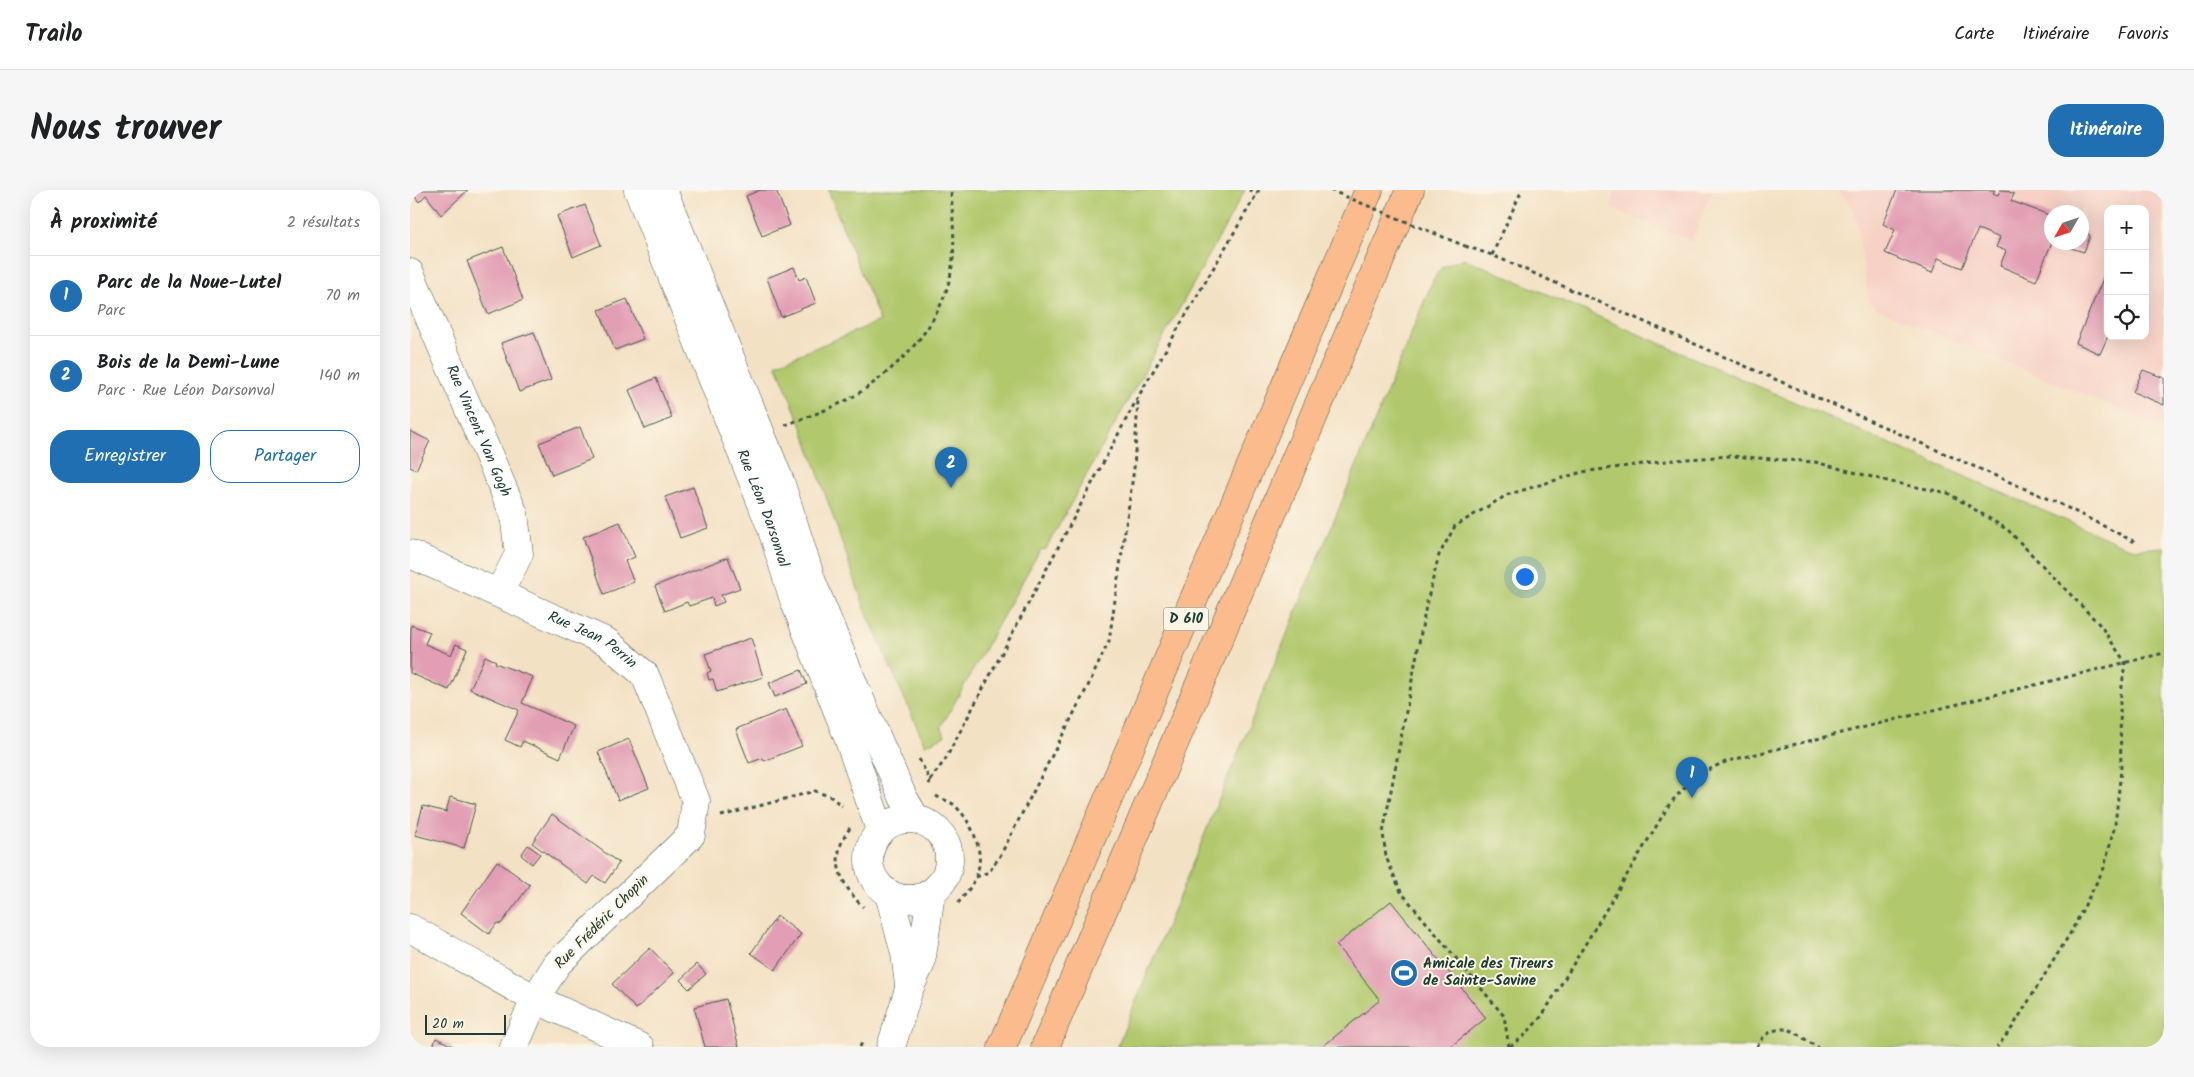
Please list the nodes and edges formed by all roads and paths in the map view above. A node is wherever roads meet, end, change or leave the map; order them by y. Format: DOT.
graph roads {
  1 [pos="638,190"];
  2 [pos="663,190"];
  3 [pos="951,190"];
  4 [pos="1249,190"];
  5 [pos="1259,190"];
  6 [pos="1330,190"];
  7 [pos="1369,190"];
  8 [pos="1410,190"];
  9 [pos="1522,190"];
  10 [pos="1257,194"];
  11 [pos="1492,255"];
  12 [pos="410,273"];
  13 [pos="1138,397"];
  14 [pos="785,425"];
  15 [pos="2137,542"];
  16 [pos="410,554"];
  17 [pos="499,593"];
  18 [pos="2164,653"];
  19 [pos="2125,662"];
  20 [pos="930,780"];
  21 [pos="844,808"];
  22 [pos="910,808"];
  23 [pos="876,819"];
  24 [pos="692,829"];
  25 [pos="976,877"];
  26 [pos="889,894"];
  27 [pos="929,906"];
  28 [pos="898,921"];
  29 [pos="410,928"];
  30 [pos="909,989"];
  31 [pos="535,999"];
  32 [pos="864,1039"];
  33 [pos="514,1047"];
  34 [pos="640,1047"];
  35 [pos="860,1047"];
  36 [pos="891,1047"];
  37 [pos="1002,1047"];
  38 [pos="1044,1047"];
  39 [pos="1509,1047"];
  40 [pos="1757,1047"];
  41 [pos="1818,1047"];
  42 [pos="1997,1047"];
  1 -- 23 [label="street, Rue Léon Darsonval"];
  2 -- 22 [label="street, Rue Léon Darsonval"];
  3 -- 14 [label="path"];
  4 -- 10 [label="path"];
  5 -- 10 [label="path"];
  6 -- 11 [label="path, bridge"];
  7 -- 37 [label="highway, D 610"];
  8 -- 38 [label="highway, D 610"];
  9 -- 11 [label="path"];
  10 -- 13 [label="path"];
  11 -- 15 [label="path"];
  12 -- 17 [label="street, Rue Vincent Van Gogh"];
  13 -- 20 [label="path"];
  13 -- 25 [label="path"];
  16 -- 17 [label="street, Rue Jean Perrin"];
  17 -- 24 [label="street, Rue Jean Perrin"];
  18 -- 19 [label="path"];
  19 -- 39 [label="path"];
  19 -- 39 [label="path"];
  19 -- 42 [label="path"];
  21 -- 24 [label="path"];
  22 -- 23 [label="street"];
  22 -- 25 [label="path"];
  22 -- 27 [label="street"];
  23 -- 26 [label="street"];
  23 -- 28 [label="path"];
  24 -- 31 [label="street, Rue Frédéric Chopin"];
  25 -- 27 [label="path"];
  26 -- 27 [label="street"];
  26 -- 28 [label="street"];
  27 -- 30 [label="street"];
  28 -- 30 [label="street"];
  29 -- 31 [label="street"];
  30 -- 36 [label="street"];
  31 -- 33 [label="street, Rue Frédéric Chopin"];
  31 -- 34 [label="street"];
  32 -- 35 [label="path"];
  40 -- 41 [label="path"];
}
